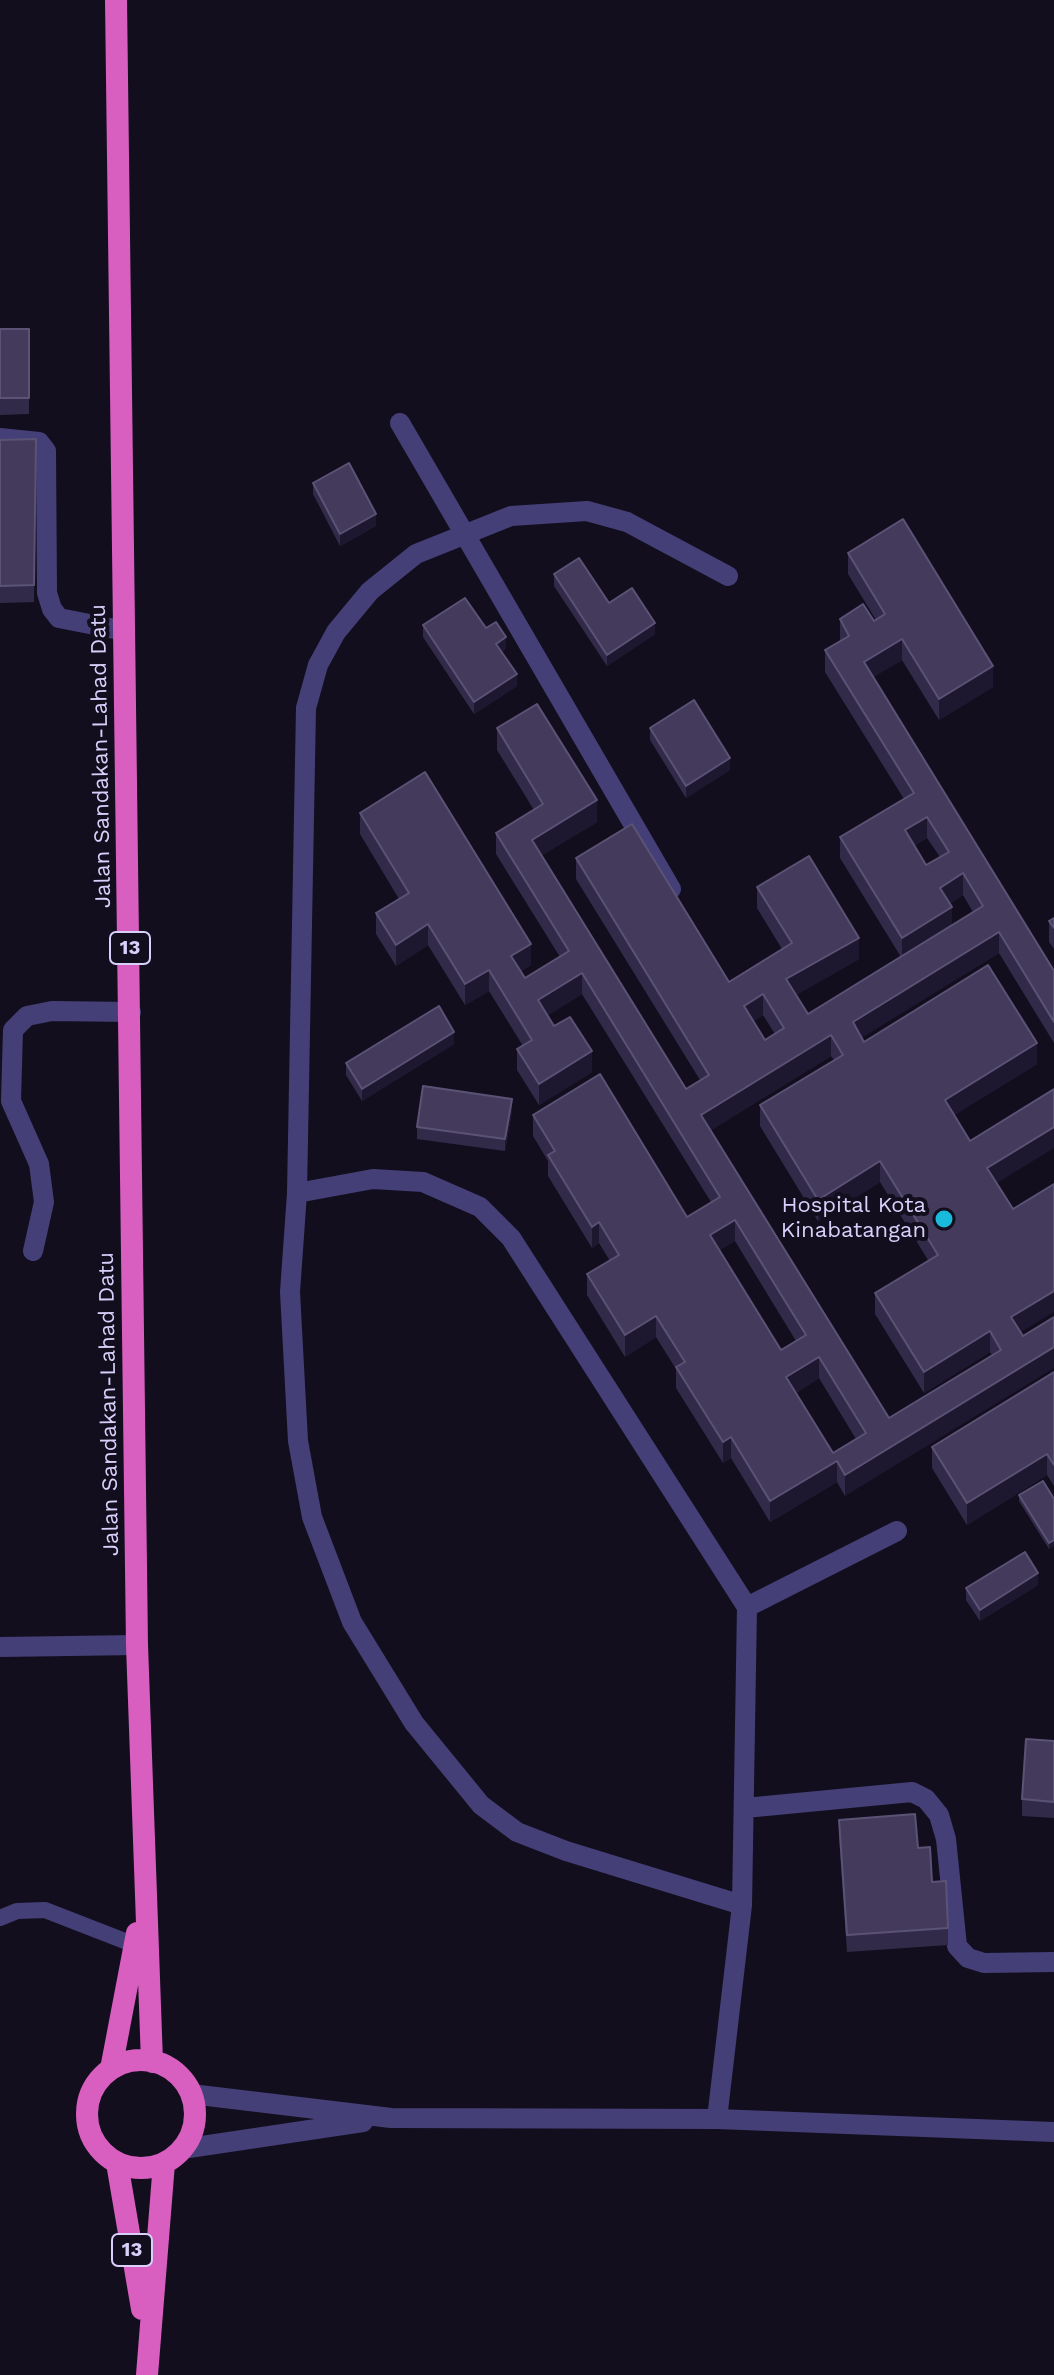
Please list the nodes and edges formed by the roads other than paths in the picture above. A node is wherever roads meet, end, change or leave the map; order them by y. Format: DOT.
graph roads {
  1 [pos="116,0"];
  2 [pos="400,423"];
  3 [pos="0,438"];
  4 [pos="466,534"];
  5 [pos="728,576"];
  6 [pos="125,631"];
  7 [pos="683,911"];
  8 [pos="131,1012"];
  9 [pos="297,1193"];
  10 [pos="33,1251"];
  11 [pos="897,1531"];
  12 [pos="747,1607"];
  13 [pos="137,1645"];
  14 [pos="0,1647"];
  15 [pos="745,1808"];
  16 [pos="144,1895"];
  17 [pos="742,1905"];
  18 [pos="0,1918"];
  19 [pos="135,1945"];
  20 [pos="1054,1962"];
  21 [pos="152,2062"];
  22 [pos="111,2069"];
  23 [pos="191,2094"];
  24 [pos="391,2118"];
  25 [pos="717,2119"];
  26 [pos="1054,2132"];
  27 [pos="182,2149"];
  28 [pos="117,2163"];
  29 [pos="164,2163"];
  30 [pos="147,2338"];
  31 [pos="147,2375"];
  1 -- 6 [label="highway, Jalan Sandakan-Lahad Datu / 13"];
  2 -- 4 [label="street"];
  3 -- 6 [label="street"];
  4 -- 5 [label="street"];
  4 -- 7 [label="street"];
  4 -- 9 [label="street"];
  6 -- 8 [label="highway, Jalan Sandakan-Lahad Datu / 13"];
  8 -- 10 [label="street"];
  8 -- 13 [label="highway, Jalan Sandakan-Lahad Datu / 13"];
  9 -- 12 [label="street"];
  9 -- 17 [label="street"];
  11 -- 12 [label="street"];
  12 -- 15 [label="street"];
  13 -- 14 [label="street"];
  13 -- 16 [label="highway, Jalan Sandakan-Lahad Datu / 13"];
  15 -- 17 [label="street"];
  15 -- 20 [label="street"];
  16 -- 19 [label="highway, 13"];
  16 -- 21 [label="highway, 13"];
  17 -- 25 [label="street"];
  18 -- 19 [label="lane"];
  19 -- 22 [label="highway, 13"];
  21 -- 22 [label="highway"];
  21 -- 23 [label="highway"];
  22 -- 28 [label="highway, 13"];
  23 -- 24 [label="street"];
  23 -- 27 [label="highway"];
  24 -- 25 [label="street"];
  24 -- 27 [label="street"];
  25 -- 26 [label="street"];
  27 -- 29 [label="highway"];
  28 -- 29 [label="highway"];
  28 -- 30 [label="highway, 13"];
  29 -- 30 [label="highway, 13"];
  30 -- 31 [label="highway, 13"];
}
